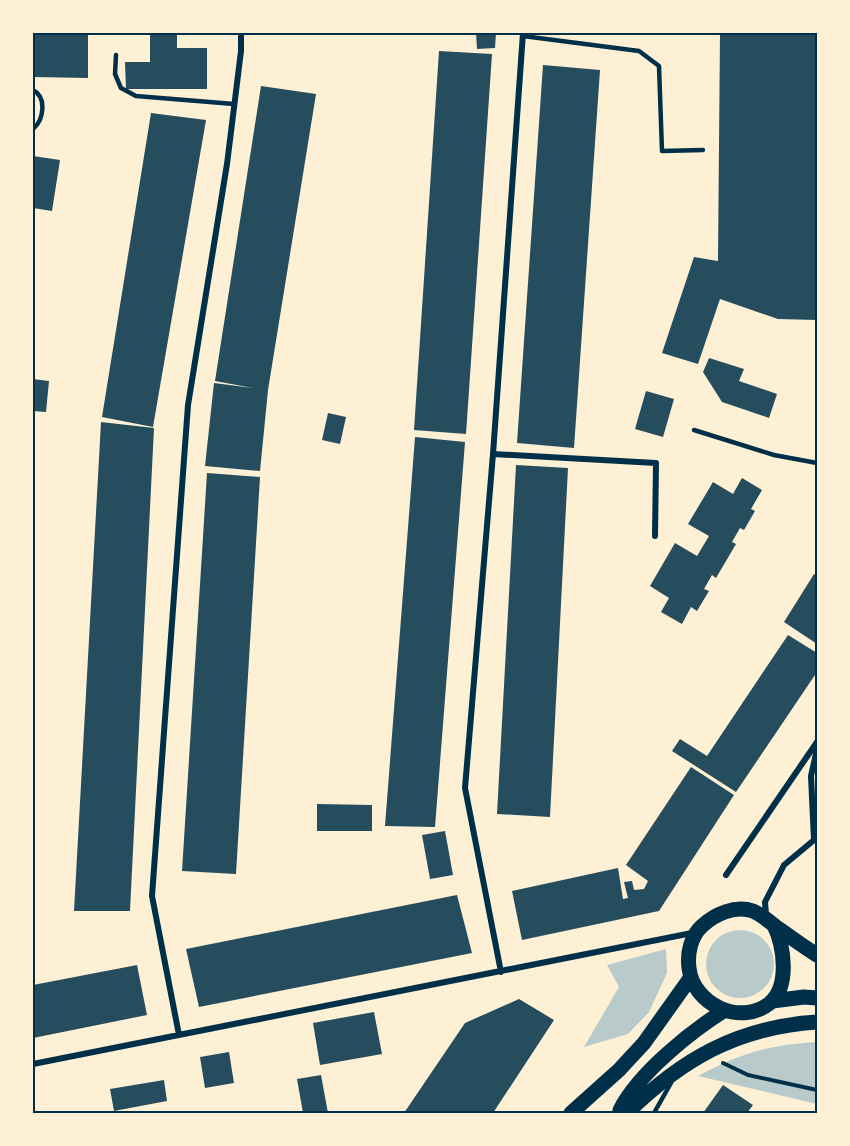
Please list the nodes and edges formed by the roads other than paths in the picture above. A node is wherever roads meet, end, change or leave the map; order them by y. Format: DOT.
graph roads {
  1 [pos="241,33"];
  2 [pos="523,35"];
  3 [pos="116,55"];
  4 [pos="33,90"];
  5 [pos="234,104"];
  6 [pos="33,129"];
  7 [pos="703,150"];
  8 [pos="694,430"];
  9 [pos="493,454"];
  10 [pos="817,463"];
  11 [pos="655,537"];
  12 [pos="817,742"];
  13 [pos="817,749"];
  14 [pos="815,840"];
  15 [pos="726,875"];
  16 [pos="770,922"];
  17 [pos="696,932"];
  18 [pos="817,955"];
  19 [pos="501,972"];
  20 [pos="691,977"];
  21 [pos="817,999"];
  22 [pos="772,1001"];
  23 [pos="725,1010"];
  24 [pos="817,1022"];
  25 [pos="178,1035"];
  26 [pos="33,1064"];
  27 [pos="677,1070"];
  28 [pos="571,1113"];
  29 [pos="618,1113"];
  30 [pos="627,1113"];
  31 [pos="654,1113"];
  1 -- 5 [label="street"];
  2 -- 7 [label="lane"];
  2 -- 9 [label="street"];
  3 -- 5 [label="lane"];
  4 -- 6 [label="lane"];
  5 -- 25 [label="street"];
  8 -- 10 [label="lane"];
  9 -- 11 [label="street"];
  9 -- 19 [label="street"];
  12 -- 15 [label="street"];
  13 -- 14 [label="street"];
  14 -- 16 [label="street"];
  16 -- 17 [label="main road"];
  16 -- 18 [label="main road"];
  16 -- 22 [label="main road"];
  17 -- 19 [label="street"];
  17 -- 20 [label="main road"];
  19 -- 25 [label="street"];
  20 -- 23 [label="main road"];
  20 -- 28 [label="main road"];
  21 -- 22 [label="main road"];
  22 -- 23 [label="main road"];
  23 -- 29 [label="main road"];
  24 -- 27 [label="main road"];
  25 -- 26 [label="street"];
  27 -- 30 [label="main road"];
  27 -- 31 [label="lane"];
}
